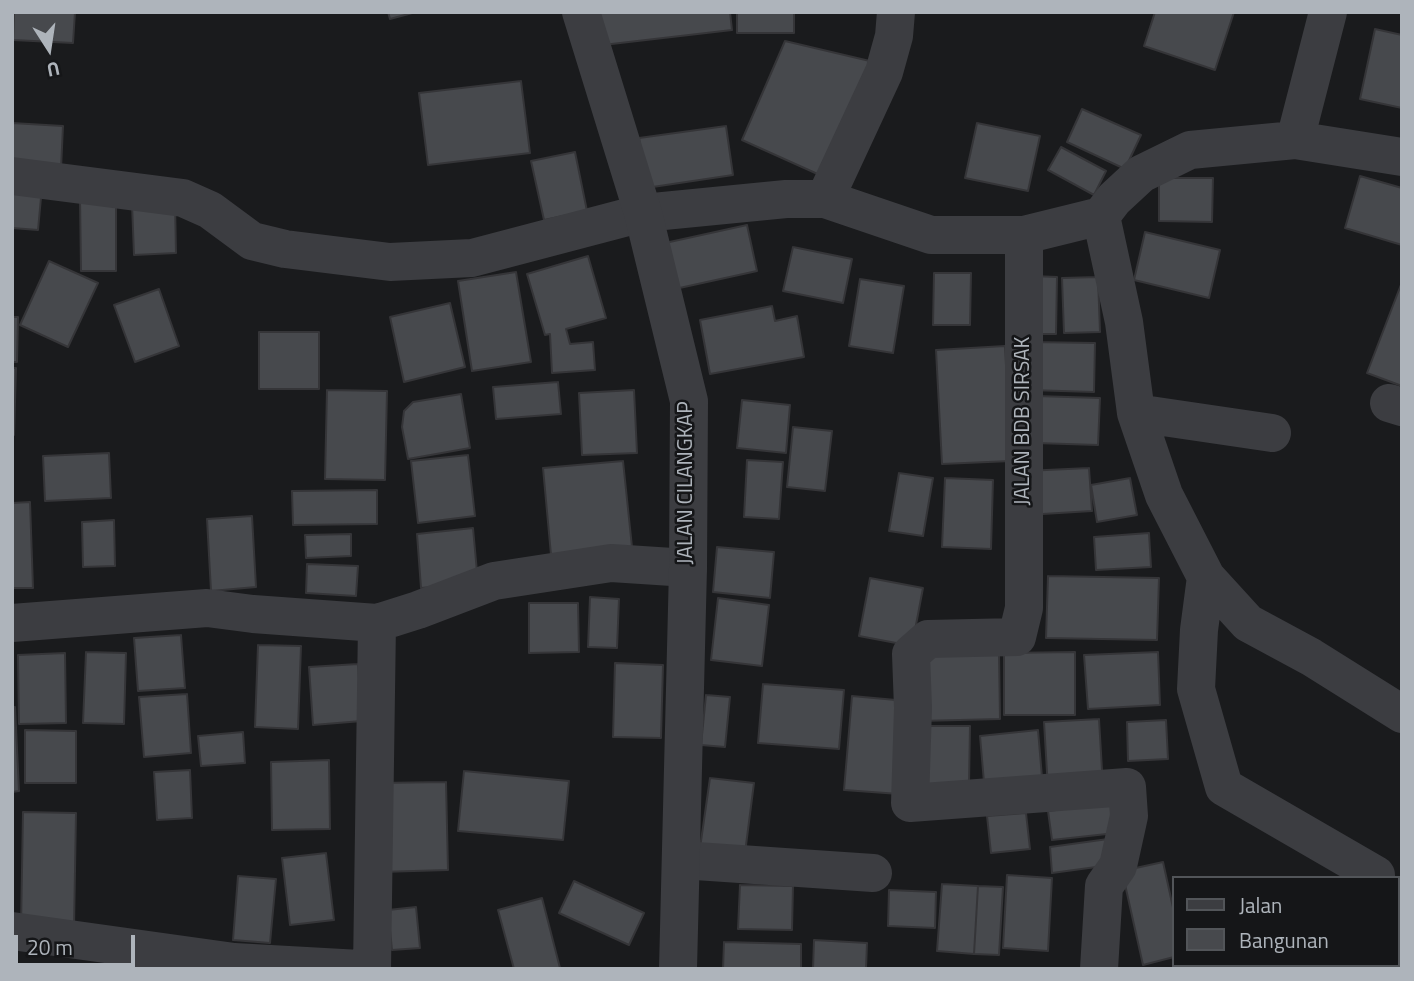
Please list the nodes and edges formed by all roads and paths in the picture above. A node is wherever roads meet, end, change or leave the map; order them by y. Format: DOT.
graph roads {
  1 [pos="581,12"];
  2 [pos="896,12"];
  3 [pos="1328,12"];
  4 [pos="1295,140"];
  5 [pos="1402,158"];
  6 [pos="12,176"];
  7 [pos="825,199"];
  8 [pos="643,213"];
  9 [pos="1101,216"];
  10 [pos="1024,235"];
  11 [pos="1136,413"];
  12 [pos="1272,433"];
  13 [pos="688,568"];
  14 [pos="1206,577"];
  15 [pos="12,623"];
  16 [pos="377,623"];
  17 [pos="1402,714"];
  18 [pos="681,860"];
  19 [pos="873,873"];
  20 [pos="1376,875"];
  21 [pos="12,931"];
  22 [pos="234,965"];
  23 [pos="360,969"];
  24 [pos="372,969"];
  25 [pos="678,969"];
  26 [pos="1099,969"];
  1 -- 8 [label="street, JALAN CILANGKAP"];
  2 -- 7 [label="street"];
  3 -- 4 [label="street"];
  4 -- 5 [label="street"];
  4 -- 9 [label="street"];
  6 -- 8 [label="street"];
  7 -- 8 [label="street"];
  7 -- 10 [label="street"];
  8 -- 13 [label="street, JALAN CILANGKAP"];
  9 -- 10 [label="street"];
  9 -- 11 [label="street"];
  10 -- 26 [label="street, JALAN BDB SIRSAK"];
  11 -- 12 [label="street"];
  11 -- 14 [label="street"];
  13 -- 16 [label="street"];
  13 -- 18 [label="street, JALAN CILANGKAP"];
  14 -- 17 [label="street"];
  14 -- 20 [label="street"];
  15 -- 16 [label="street"];
  16 -- 24 [label="street"];
  18 -- 19 [label="street"];
  18 -- 25 [label="street, JALAN CILANGKAP"];
  21 -- 22 [label="street"];
  22 -- 23 [label="street"];
}
